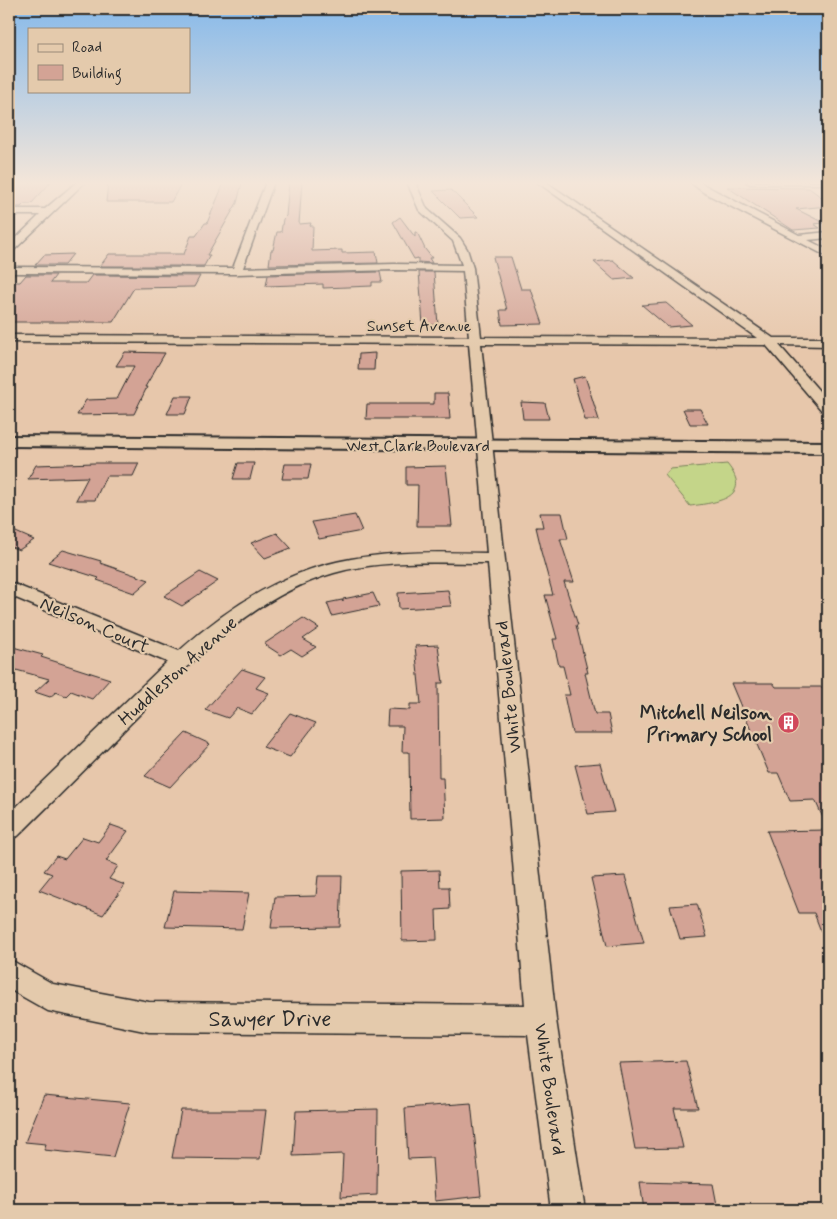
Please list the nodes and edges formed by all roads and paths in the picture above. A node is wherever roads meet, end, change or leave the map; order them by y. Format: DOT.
graph roads {
  1 [pos="20,239"];
  2 [pos="249,239"];
  3 [pos="456,239"];
  4 [pos="623,239"];
  5 [pos="800,239"];
  6 [pos="9,250"];
  7 [pos="828,254"];
  8 [pos="468,268"];
  9 [pos="9,270"];
  10 [pos="237,271"];
  11 [pos="9,339"];
  12 [pos="475,341"];
  13 [pos="769,341"];
  14 [pos="828,342"];
  15 [pos="828,409"];
  16 [pos="9,441"];
  17 [pos="485,446"];
  18 [pos="828,448"];
  19 [pos="495,558"];
  20 [pos="9,588"];
  21 [pos="181,660"];
  22 [pos="9,829"];
  23 [pos="9,973"];
  24 [pos="541,1020"];
  25 [pos="568,1210"];
  1 -- 6 [label="street"];
  2 -- 10 [label="street"];
  3 -- 8 [label="street, White Boulevard"];
  4 -- 13 [label="street"];
  5 -- 7 [label="street"];
  8 -- 10 [label="street"];
  8 -- 12 [label="street, White Boulevard"];
  9 -- 10 [label="street"];
  11 -- 12 [label="street, Sunset Avenue"];
  12 -- 13 [label="street, Sunset Avenue"];
  12 -- 17 [label="street, White Boulevard"];
  13 -- 14 [label="street, Sunset Avenue"];
  13 -- 15 [label="street"];
  16 -- 17 [label="street, West Clark Boulevard"];
  17 -- 18 [label="street, West Clark Boulevard"];
  17 -- 19 [label="street, White Boulevard"];
  19 -- 21 [label="street, Huddleston Avenue"];
  19 -- 24 [label="street, White Boulevard"];
  20 -- 21 [label="street, Neilson Court"];
  21 -- 22 [label="street, Huddleston Avenue"];
  23 -- 24 [label="street, Sawyer Drive"];
  24 -- 25 [label="street, White Boulevard"];
}
